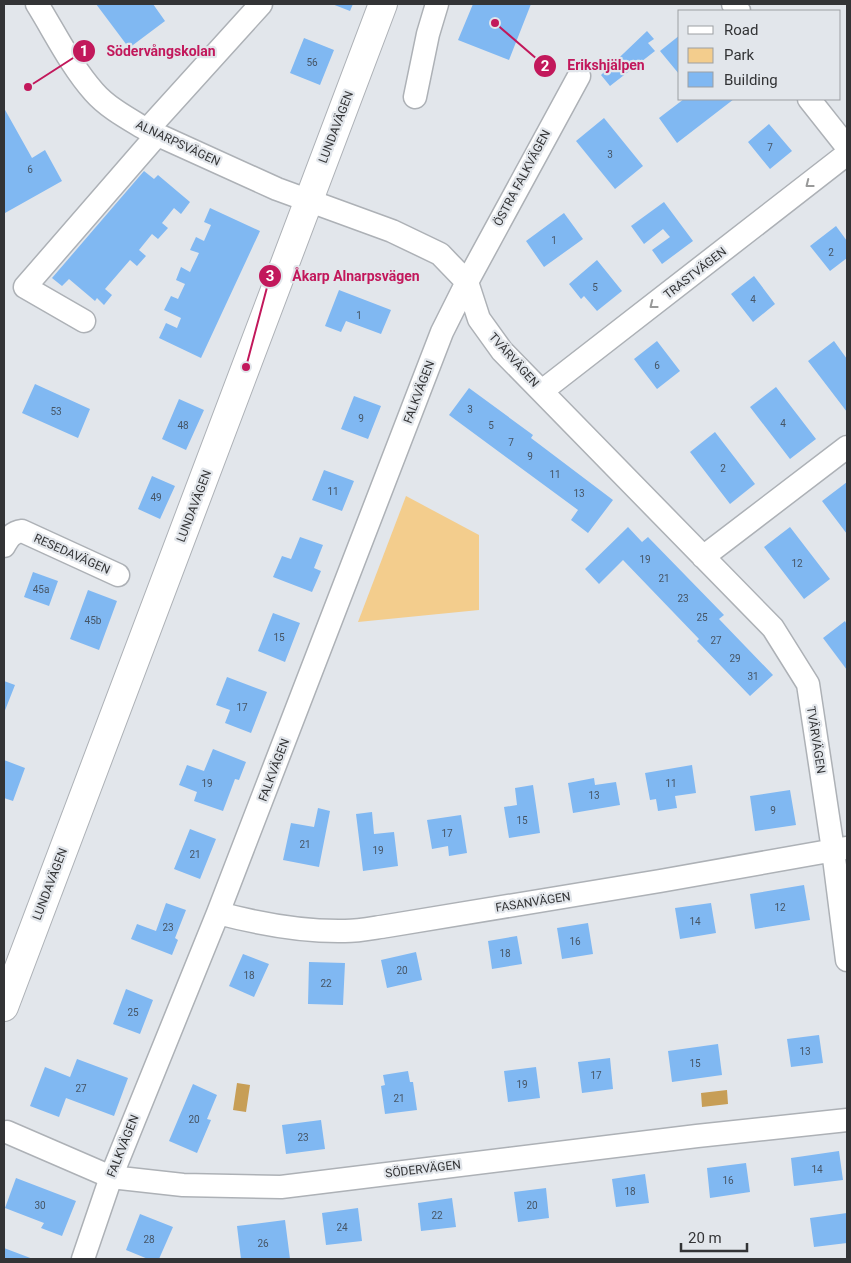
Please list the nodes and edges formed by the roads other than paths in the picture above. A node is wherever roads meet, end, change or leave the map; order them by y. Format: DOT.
graph roads {
  1 [pos="38,4"];
  2 [pos="261,4"];
  3 [pos="383,4"];
  4 [pos="437,4"];
  5 [pos="579,76"];
  6 [pos="415,97"];
  7 [pos="810,100"];
  8 [pos="152,132"];
  9 [pos="847,147"];
  10 [pos="847,154"];
  11 [pos="309,201"];
  12 [pos="467,282"];
  13 [pos="84,321"];
  14 [pos="542,391"];
  15 [pos="847,448"];
  16 [pos="4,547"];
  17 [pos="703,557"];
  18 [pos="118,575"];
  19 [pos="840,849"];
  20 [pos="218,913"];
  21 [pos="847,960"];
  22 [pos="4,1007"];
  23 [pos="847,1120"];
  24 [pos="7,1132"];
  25 [pos="110,1177"];
  26 [pos="82,1259"];
  1 -- 8 [label="street, ALNARPSVÄGEN"];
  2 -- 8 [label="street"];
  3 -- 11 [label="main road, LUNDAVÄGEN"];
  4 -- 6 [label="street"];
  5 -- 12 [label="street, ÖSTRA FALKVÄGEN"];
  7 -- 9 [label="street"];
  8 -- 11 [label="street, ALNARPSVÄGEN"];
  8 -- 13 [label="street"];
  10 -- 14 [label="street, TRASTVÄGEN, one-way"];
  11 -- 12 [label="street, TVÄRVÄGEN"];
  11 -- 22 [label="main road, LUNDAVÄGEN"];
  12 -- 14 [label="street, TVÄRVÄGEN"];
  12 -- 20 [label="street, FALKVÄGEN"];
  14 -- 17 [label="street, TVÄRVÄGEN"];
  15 -- 17 [label="street"];
  16 -- 18 [label="street, RESEDAVÄGEN"];
  17 -- 19 [label="street, TVÄRVÄGEN"];
  19 -- 20 [label="street, FASANVÄGEN"];
  19 -- 21 [label="street, TVÄRVÄGEN"];
  20 -- 25 [label="street, FALKVÄGEN"];
  23 -- 25 [label="street, SÖDERVÄGEN"];
  24 -- 25 [label="street, SÖDERVÄGEN"];
  25 -- 26 [label="street, FALKVÄGEN"];
}
